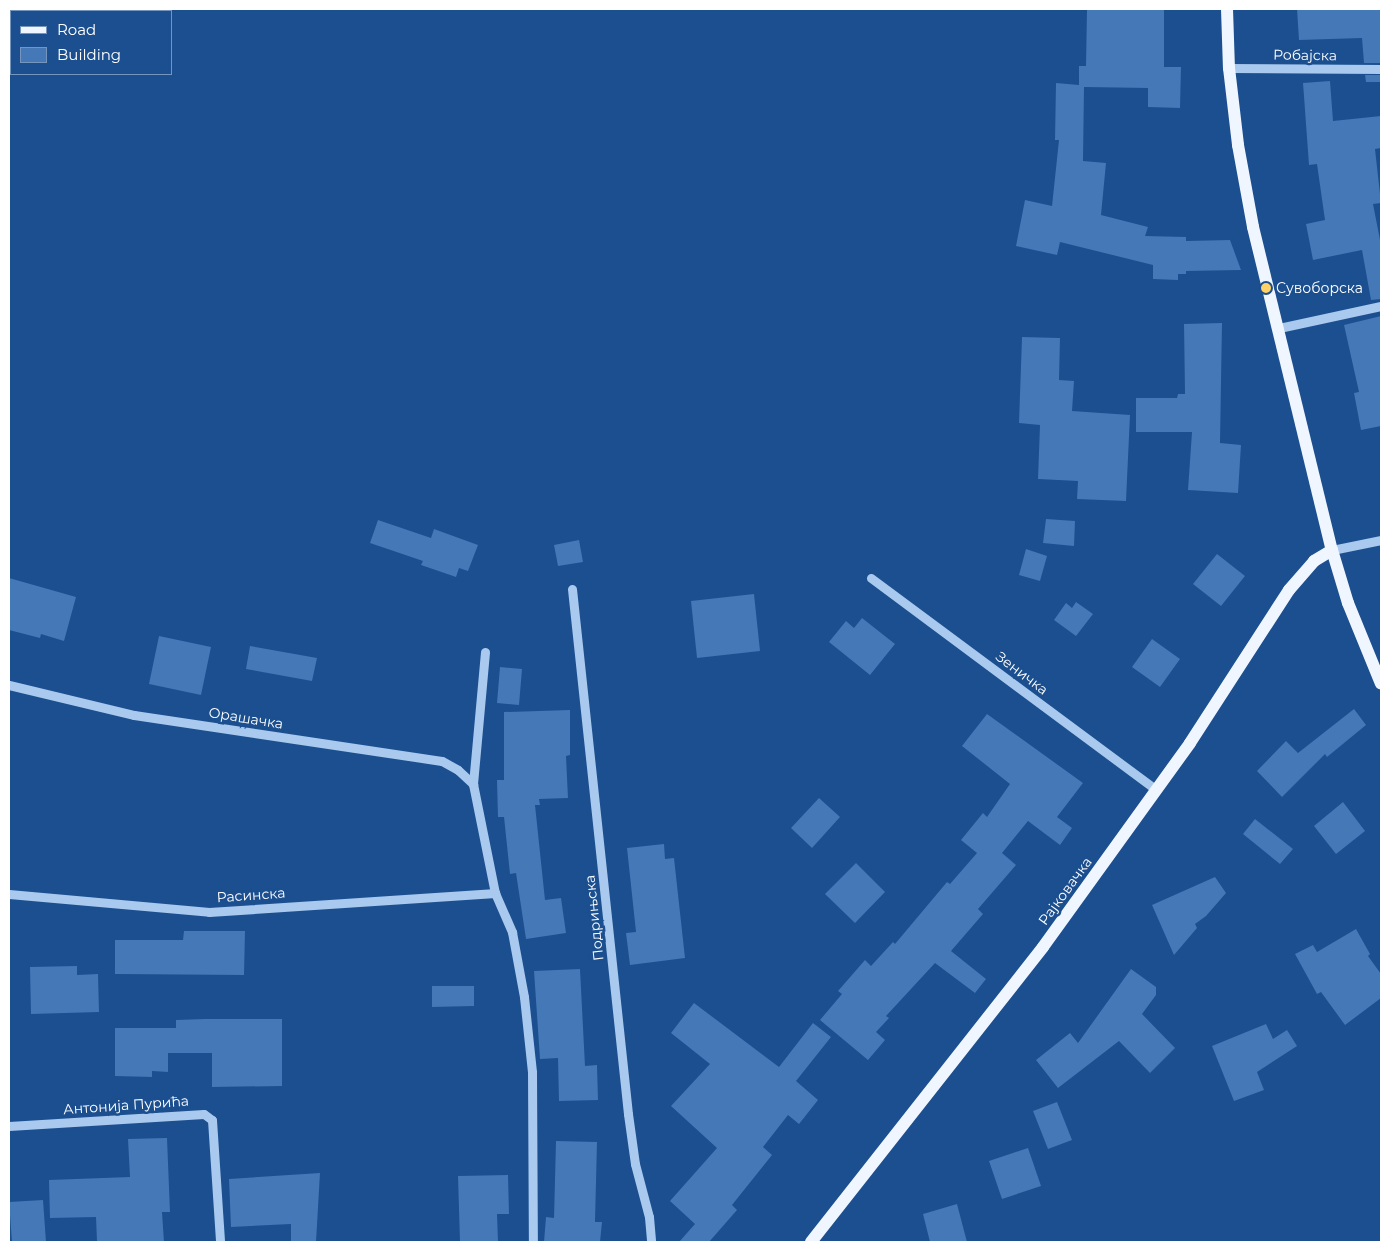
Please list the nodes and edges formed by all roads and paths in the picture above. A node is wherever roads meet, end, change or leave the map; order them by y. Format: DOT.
graph roads {
  1 [pos="1227,9"];
  2 [pos="1229,68"];
  3 [pos="1381,69"];
  4 [pos="1381,306"];
  5 [pos="1278,328"];
  6 [pos="1381,540"];
  7 [pos="1332,550"];
  8 [pos="871,578"];
  9 [pos="572,590"];
  10 [pos="485,652"];
  11 [pos="1381,684"];
  12 [pos="9,685"];
  13 [pos="473,784"];
  14 [pos="1156,790"];
  15 [pos="495,893"];
  16 [pos="9,894"];
  17 [pos="9,1126"];
  18 [pos="220,1242"];
  19 [pos="533,1242"];
  20 [pos="651,1242"];
  21 [pos="811,1242"];
  1 -- 2 [label="main road"];
  2 -- 3 [label="street, Робајска"];
  2 -- 5 [label="main road"];
  4 -- 5 [label="street"];
  5 -- 7 [label="main road"];
  6 -- 7 [label="street"];
  7 -- 11 [label="main road"];
  7 -- 14 [label="main road, Рајковачка"];
  8 -- 14 [label="street, Зеничка"];
  9 -- 20 [label="street, Подрињска"];
  10 -- 13 [label="street"];
  12 -- 13 [label="street, Орашачка"];
  13 -- 15 [label="street"];
  14 -- 21 [label="main road, Рајковачка"];
  15 -- 16 [label="street, Расинска"];
  15 -- 19 [label="street"];
  17 -- 18 [label="street, Антонија Пурића"];
}
